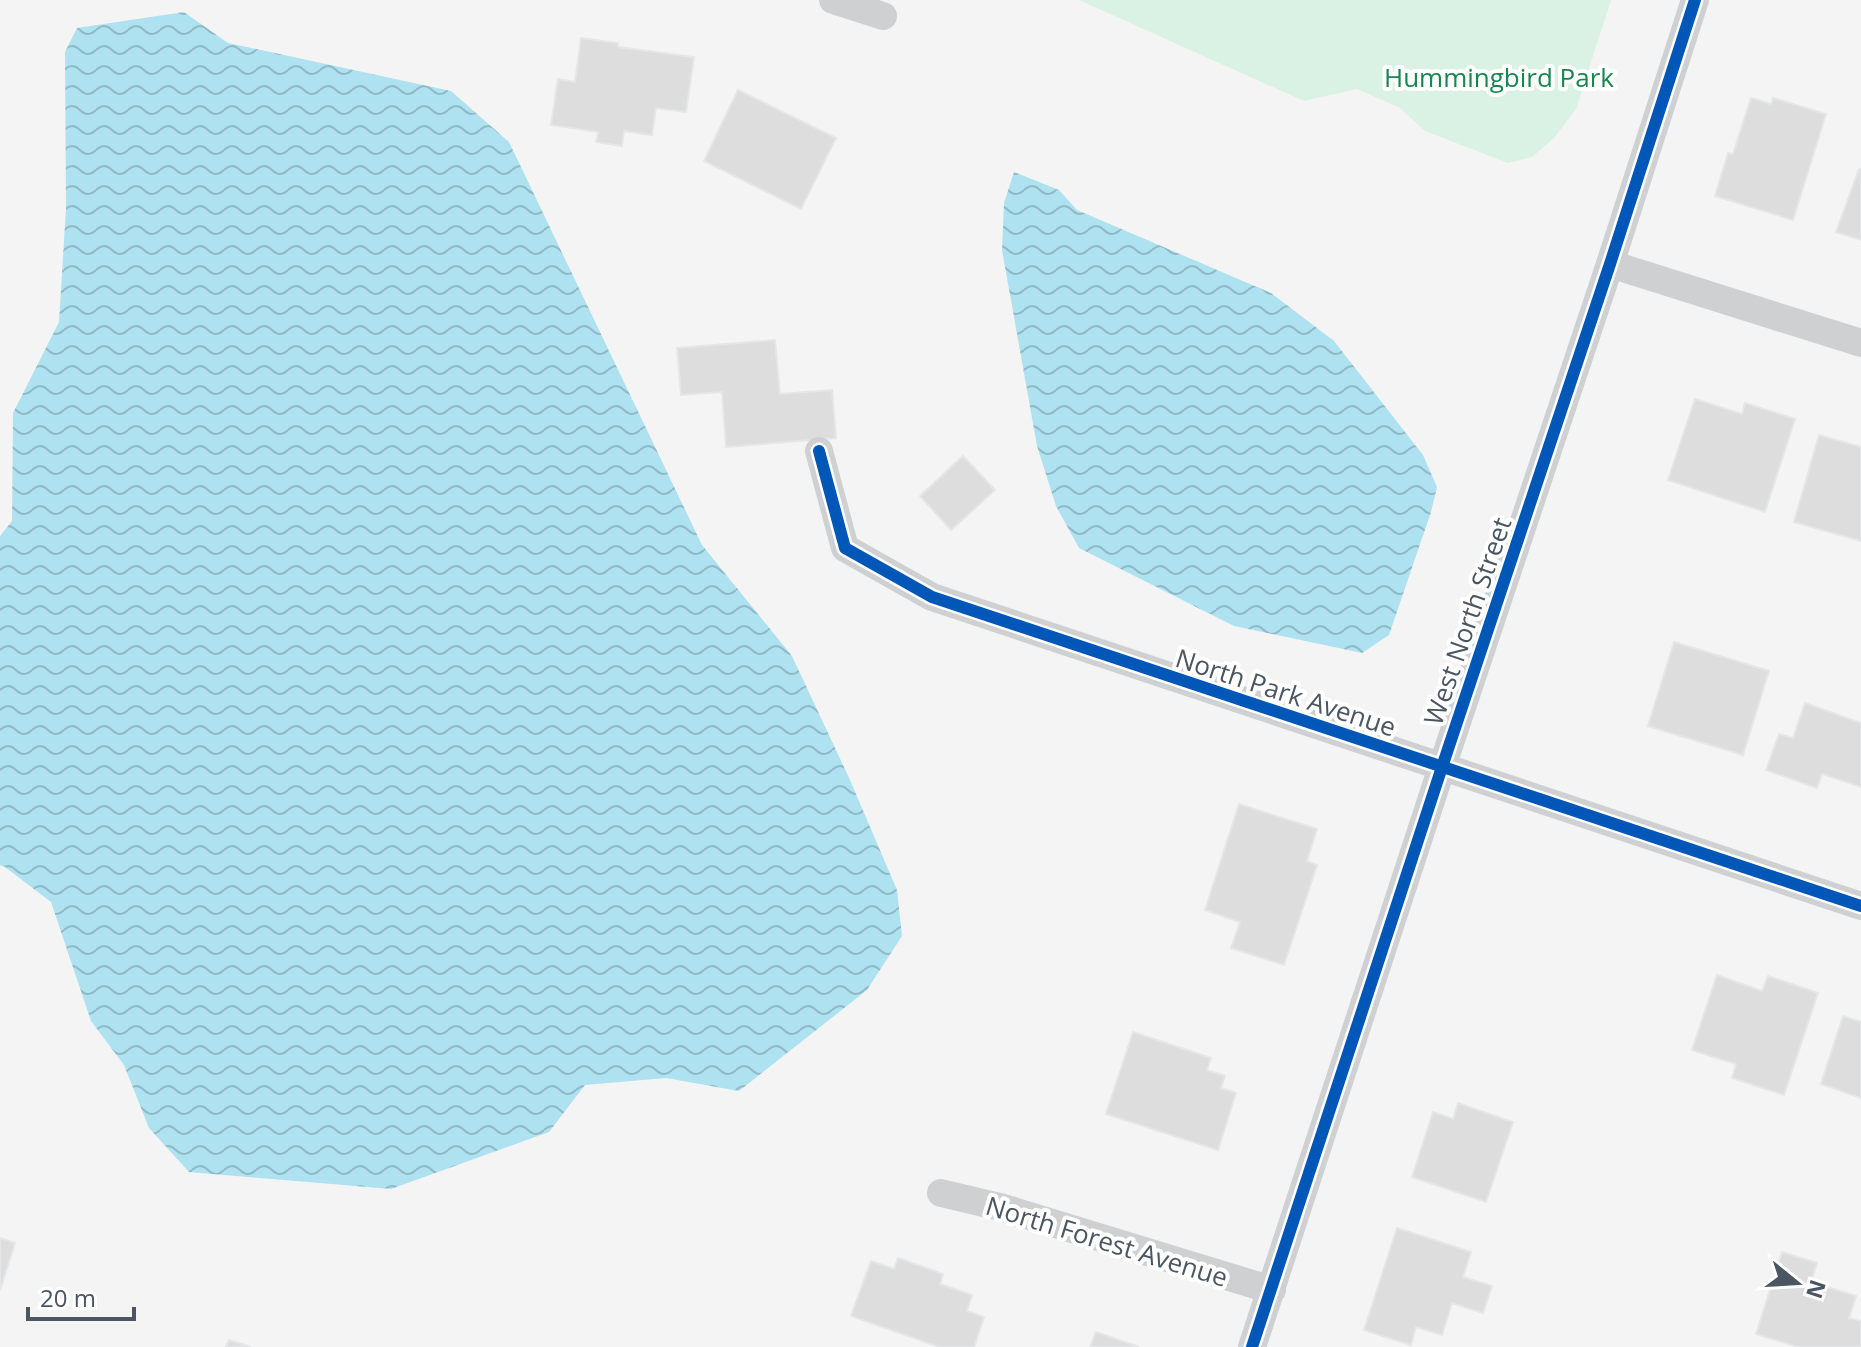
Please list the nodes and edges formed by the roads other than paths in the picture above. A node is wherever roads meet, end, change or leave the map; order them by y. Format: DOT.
graph roads {
  1 [pos="833,0"];
  2 [pos="1695,0"];
  3 [pos="883,16"];
  4 [pos="1610,264"];
  5 [pos="1861,343"];
  6 [pos="819,451"];
  7 [pos="1442,767"];
  8 [pos="1861,906"];
  9 [pos="941,1193"];
  10 [pos="1272,1290"];
  11 [pos="1252,1347"];
  1 -- 3 [label="street"];
  2 -- 4 [label="street, West North Street"];
  4 -- 5 [label="street"];
  4 -- 7 [label="street, West North Street"];
  6 -- 7 [label="street, North Park Avenue"];
  7 -- 8 [label="street, North Park Avenue"];
  7 -- 10 [label="street, West North Street"];
  9 -- 10 [label="street, North Forest Avenue"];
  10 -- 11 [label="street, West North Street"];
}
